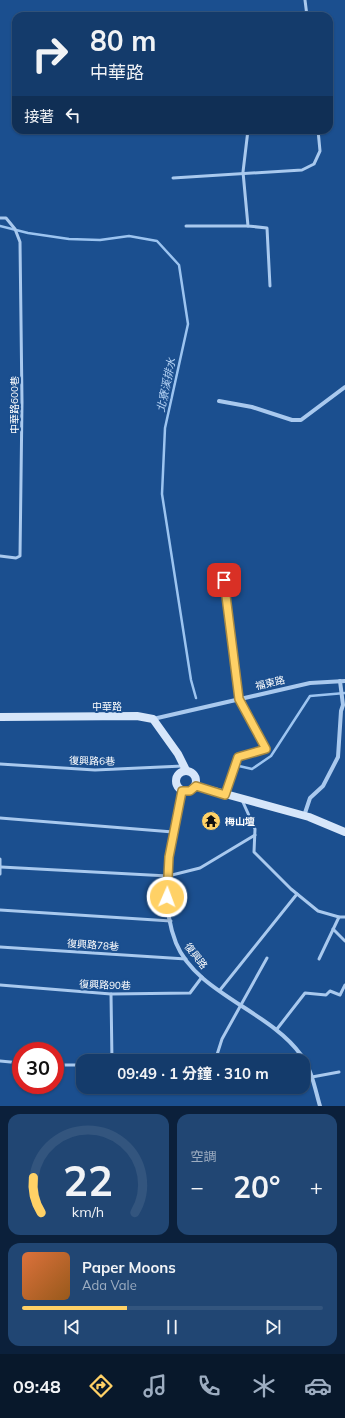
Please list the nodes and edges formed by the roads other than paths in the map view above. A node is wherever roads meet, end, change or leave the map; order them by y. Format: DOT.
graph roads {
  1 [pos="305,0"];
  2 [pos="306,12"];
  3 [pos="247,134"];
  4 [pos="318,134"];
  5 [pos="242,172"];
  6 [pos="173,178"];
  7 [pos="0,218"];
  8 [pos="186,226"];
  9 [pos="248,226"];
  10 [pos="270,286"];
  11 [pos="345,387"];
  12 [pos="219,401"];
  13 [pos="0,556"];
  14 [pos="224,580"];
  15 [pos="340,681"];
  16 [pos="345,681"];
  17 [pos="239,699"];
  18 [pos="0,717"];
  19 [pos="153,718"];
  20 [pos="0,764"];
  21 [pos="185,768"];
  22 [pos="196,786"];
  23 [pos="182,791"];
  24 [pos="225,795"];
  25 [pos="242,799"];
  26 [pos="304,816"];
  27 [pos="0,818"];
  28 [pos="173,832"];
  29 [pos="345,832"];
  30 [pos="255,835"];
  31 [pos="0,859"];
  32 [pos="1,867"];
  33 [pos="0,874"];
  34 [pos="168,876"];
  35 [pos="297,894"];
  36 [pos="0,910"];
  37 [pos="339,917"];
  38 [pos="345,917"];
  39 [pos="171,920"];
  40 [pos="333,930"];
  41 [pos="345,941"];
  42 [pos="0,947"];
  43 [pos="267,958"];
  44 [pos="186,959"];
  45 [pos="319,959"];
  46 [pos="202,977"];
  47 [pos="0,985"];
  48 [pos="345,985"];
  49 [pos="220,990"];
  50 [pos="111,994"];
  51 [pos="241,1004"];
  52 [pos="277,1029"];
  53 [pos="112,1054"];
  54 [pos="217,1054"];
  55 [pos="0,1061"];
  56 [pos="12,1062"];
  57 [pos="64,1065"];
  58 [pos="76,1066"];
  59 [pos="339,1072"];
  60 [pos="312,1077"];
  61 [pos="320,1106"];
  1 -- 2 [label="lane"];
  3 -- 5 [label="lane"];
  4 -- 5 [label="lane"];
  5 -- 6 [label="lane"];
  5 -- 9 [label="lane"];
  7 -- 13 [label="lane, 中華路600巷"];
  8 -- 9 [label="lane"];
  9 -- 10 [label="lane"];
  11 -- 12 [label="street"];
  14 -- 17 [label="street"];
  15 -- 16 [label="street, 福東路"];
  15 -- 17 [label="street, 福東路"];
  15 -- 26 [label="street"];
  17 -- 19 [label="street, 福東路"];
  17 -- 24 [label="street"];
  18 -- 19 [label="street, 中華路"];
  19 -- 21 [label="street"];
  20 -- 21 [label="lane, 復興路6巷"];
  21 -- 22 [label="street"];
  21 -- 23 [label="street"];
  22 -- 23 [label="street"];
  22 -- 24 [label="street"];
  23 -- 28 [label="street, 復興路"];
  24 -- 25 [label="street"];
  25 -- 26 [label="street"];
  25 -- 30 [label="lane"];
  26 -- 29 [label="street"];
  27 -- 28 [label="lane"];
  28 -- 34 [label="street, 復興路"];
  30 -- 34 [label="lane"];
  30 -- 35 [label="lane"];
  31 -- 32 [label="lane"];
  32 -- 33 [label="lane"];
  32 -- 34 [label="lane"];
  34 -- 39 [label="street, 復興路"];
  35 -- 37 [label="lane"];
  35 -- 49 [label="lane"];
  36 -- 39 [label="lane"];
  37 -- 38 [label="lane"];
  37 -- 40 [label="lane"];
  39 -- 44 [label="street, 復興路"];
  40 -- 41 [label="lane"];
  40 -- 45 [label="lane"];
  42 -- 44 [label="lane, 復興路78巷"];
  43 -- 51 [label="lane"];
  44 -- 46 [label="street, 復興路"];
  46 -- 49 [label="street, 復興路"];
  46 -- 50 [label="lane, 復興路90巷"];
  47 -- 50 [label="lane, 復興路90巷"];
  48 -- 52 [label="lane"];
  49 -- 51 [label="street, 復興路"];
  50 -- 53 [label="lane"];
  51 -- 52 [label="street, 復興路"];
  51 -- 54 [label="lane"];
  52 -- 60 [label="street, 復興路"];
  55 -- 56 [label="lane"];
  57 -- 58 [label="lane"];
  59 -- 60 [label="lane"];
  60 -- 61 [label="street, 復興路"];
}
